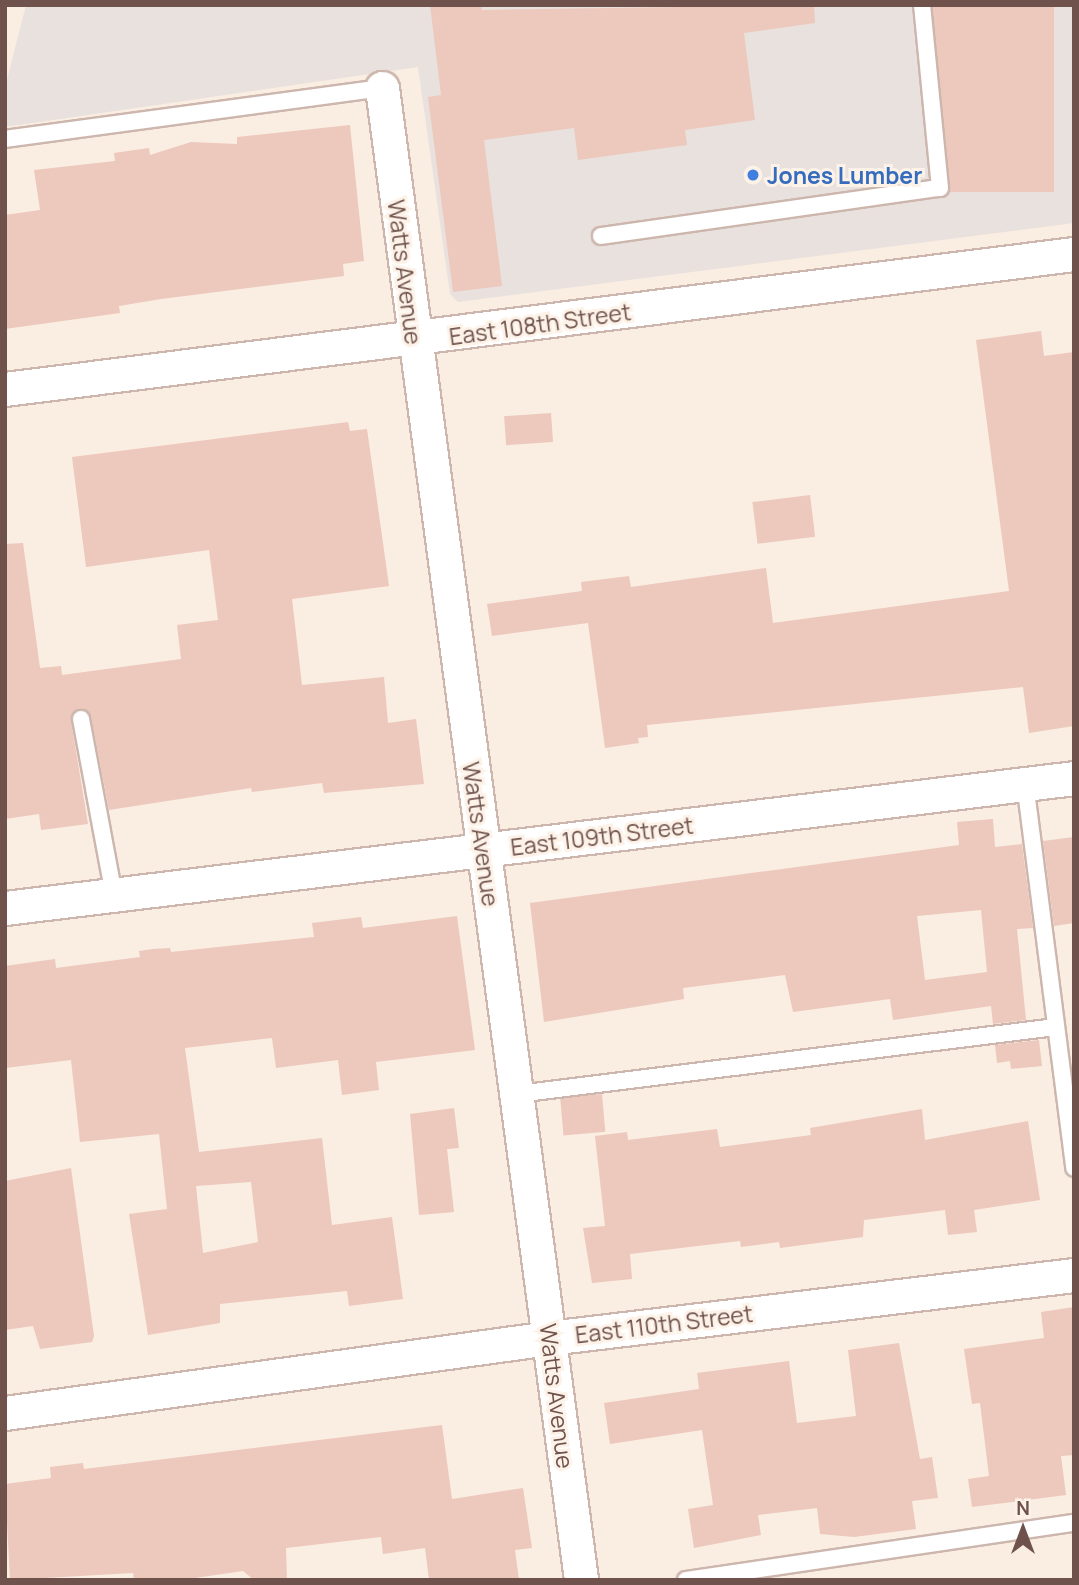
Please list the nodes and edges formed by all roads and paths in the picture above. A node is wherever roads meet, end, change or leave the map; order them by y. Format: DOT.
graph roads {
  1 [pos="922,5"];
  2 [pos="382,88"];
  3 [pos="5,139"];
  4 [pos="601,236"];
  5 [pos="1074,254"];
  6 [pos="414,341"];
  7 [pos="5,390"];
  8 [pos="81,719"];
  9 [pos="1074,778"];
  10 [pos="1025,783"];
  11 [pos="484,851"];
  12 [pos="114,895"];
  13 [pos="5,908"];
  14 [pos="1056,1027"];
  15 [pos="517,1094"];
  16 [pos="1074,1168"];
  17 [pos="1074,1275"];
  18 [pos="549,1338"];
  19 [pos="5,1413"];
  20 [pos="1074,1522"];
  21 [pos="581,1580"];
  22 [pos="686,1580"];
  1 -- 4 [label="lane"];
  2 -- 3 [label="lane"];
  2 -- 6 [label="street, Watts Avenue"];
  5 -- 6 [label="street, East 108th Street"];
  6 -- 7 [label="street, East 108th Street"];
  6 -- 11 [label="street, Watts Avenue"];
  8 -- 12 [label="lane"];
  9 -- 10 [label="street, East 109th Street"];
  10 -- 11 [label="street, East 109th Street"];
  10 -- 14 [label="lane"];
  11 -- 12 [label="street, East 109th Street"];
  11 -- 15 [label="street, Watts Avenue"];
  12 -- 13 [label="street, East 109th Street"];
  14 -- 15 [label="lane"];
  14 -- 16 [label="lane"];
  15 -- 18 [label="street, Watts Avenue"];
  17 -- 18 [label="street, East 110th Street"];
  18 -- 19 [label="street, East 110th Street"];
  18 -- 21 [label="street, Watts Avenue"];
  20 -- 22 [label="lane"];
}
